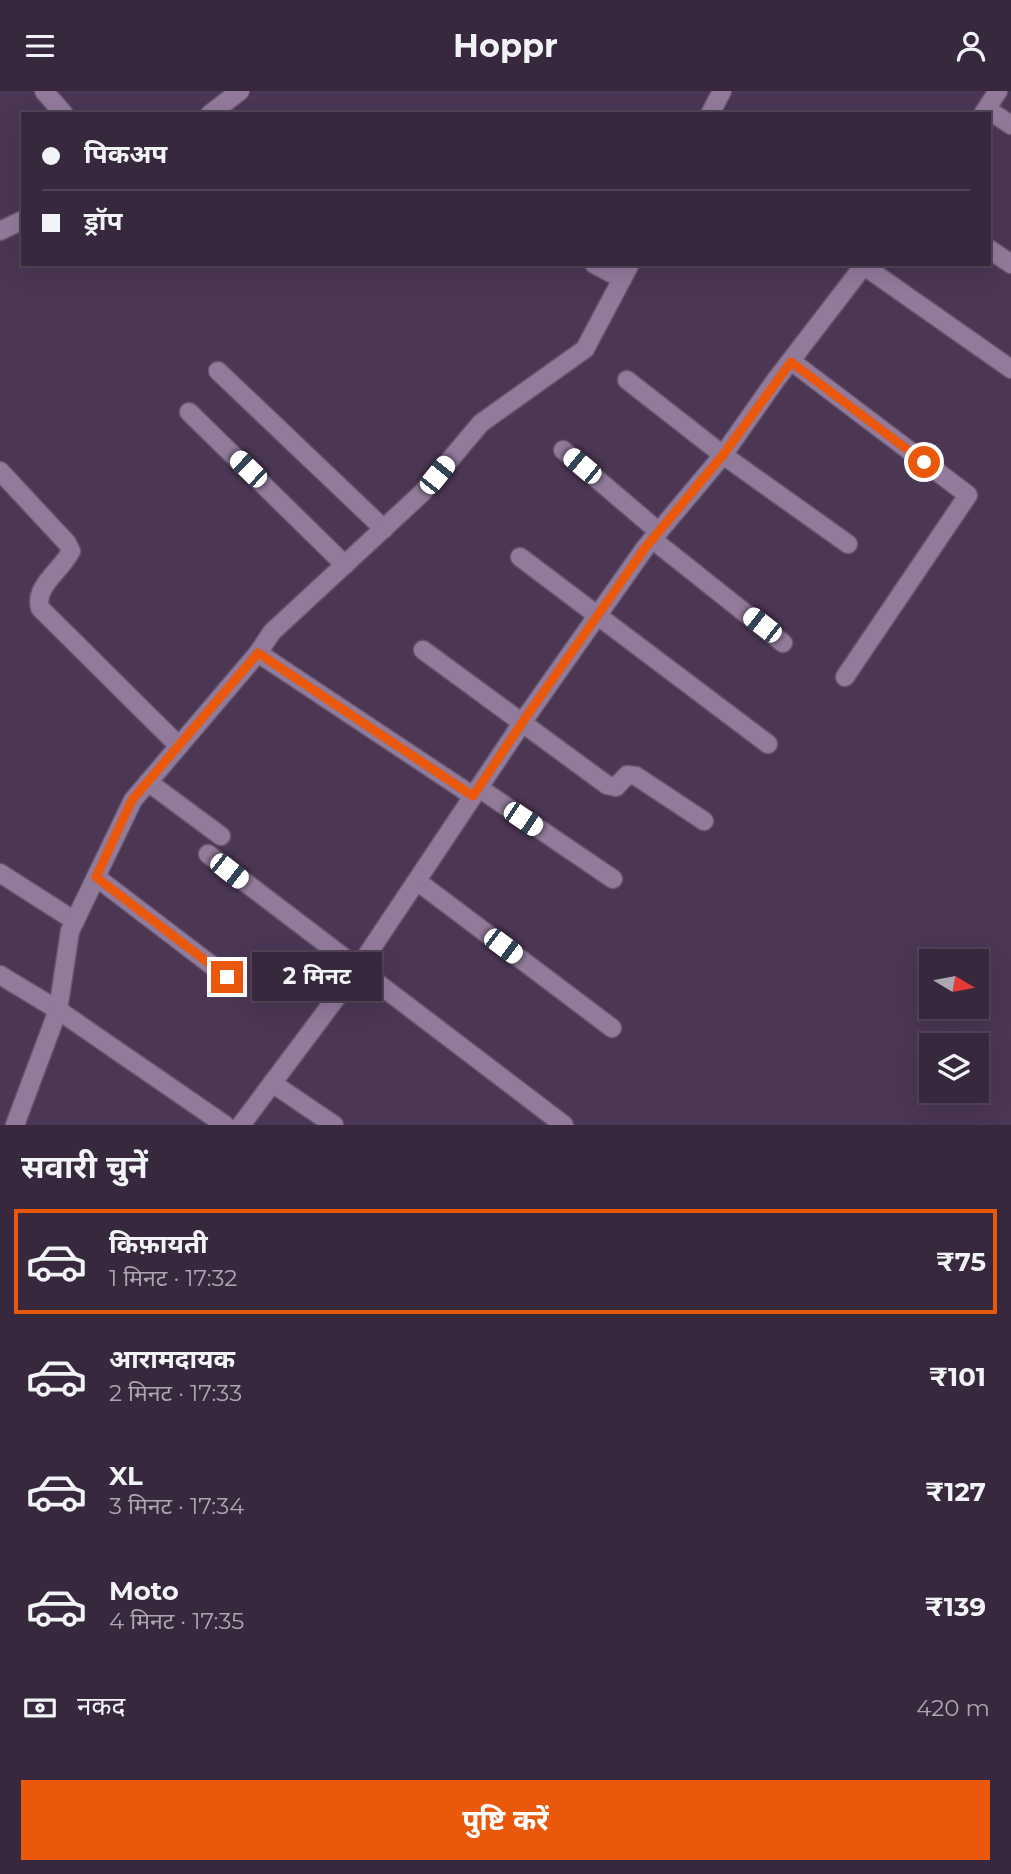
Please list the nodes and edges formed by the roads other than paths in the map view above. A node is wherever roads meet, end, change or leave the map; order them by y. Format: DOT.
graph roads {
  1 [pos="44,91"];
  2 [pos="240,91"];
  3 [pos="722,91"];
  4 [pos="998,91"];
  5 [pos="985,111"];
  6 [pos="62,112"];
  7 [pos="213,112"];
  8 [pos="711,112"];
  9 [pos="991,114"];
  10 [pos="1011,125"];
  11 [pos="21,221"];
  12 [pos="0,230"];
  13 [pos="991,250"];
  14 [pos="1011,264"];
  15 [pos="602,266"];
  16 [pos="863,266"];
  17 [pos="865,266"];
  18 [pos="626,272"];
  19 [pos="791,362"];
  20 [pos="1011,369"];
  21 [pos="218,371"];
  22 [pos="627,380"];
  23 [pos="189,412"];
  24 [pos="563,450"];
  25 [pos="723,455"];
  26 [pos="0,471"];
  27 [pos="384,529"];
  28 [pos="655,535"];
  29 [pos="848,544"];
  30 [pos="520,557"];
  31 [pos="345,565"];
  32 [pos="598,615"];
  33 [pos="783,643"];
  34 [pos="423,650"];
  35 [pos="258,653"];
  36 [pos="845,677"];
  37 [pos="522,723"];
  38 [pos="768,744"];
  39 [pos="179,746"];
  40 [pos="148,782"];
  41 [pos="476,792"];
  42 [pos="704,821"];
  43 [pos="221,836"];
  44 [pos="208,854"];
  45 [pos="0,873"];
  46 [pos="96,877"];
  47 [pos="613,879"];
  48 [pos="417,881"];
  49 [pos="75,921"];
  50 [pos="357,970"];
  51 [pos="0,975"];
  52 [pos="227,977"];
  53 [pos="58,1010"];
  54 [pos="612,1028"];
  55 [pos="272,1083"];
  56 [pos="15,1125"];
  57 [pos="225,1125"];
  58 [pos="241,1125"];
  59 [pos="334,1125"];
  60 [pos="564,1125"];
  1 -- 6 [label="street"];
  2 -- 7 [label="street"];
  3 -- 8 [label="street"];
  4 -- 5 [label="street"];
  9 -- 10 [label="street"];
  11 -- 12 [label="street"];
  13 -- 14 [label="street"];
  15 -- 18 [label="street"];
  16 -- 19 [label="street"];
  17 -- 20 [label="street"];
  18 -- 27 [label="street"];
  19 -- 25 [label="street"];
  19 -- 36 [label="street"];
  21 -- 27 [label="street"];
  22 -- 25 [label="street"];
  23 -- 31 [label="street"];
  24 -- 28 [label="street"];
  25 -- 28 [label="street"];
  25 -- 29 [label="street"];
  26 -- 39 [label="street"];
  27 -- 31 [label="street"];
  28 -- 32 [label="street"];
  28 -- 33 [label="street"];
  30 -- 32 [label="street"];
  31 -- 35 [label="street"];
  32 -- 37 [label="street"];
  32 -- 38 [label="street"];
  34 -- 37 [label="street"];
  35 -- 39 [label="street"];
  35 -- 41 [label="street"];
  37 -- 41 [label="street"];
  37 -- 42 [label="street"];
  39 -- 40 [label="street"];
  40 -- 43 [label="street"];
  40 -- 46 [label="street"];
  41 -- 47 [label="street"];
  41 -- 48 [label="street"];
  44 -- 50 [label="street"];
  45 -- 49 [label="street"];
  46 -- 49 [label="street"];
  46 -- 52 [label="street"];
  48 -- 50 [label="street"];
  48 -- 54 [label="street"];
  49 -- 53 [label="street"];
  50 -- 55 [label="street"];
  50 -- 60 [label="street"];
  51 -- 53 [label="street"];
  53 -- 56 [label="street"];
  53 -- 57 [label="street"];
  55 -- 58 [label="street"];
  55 -- 59 [label="street"];
}
